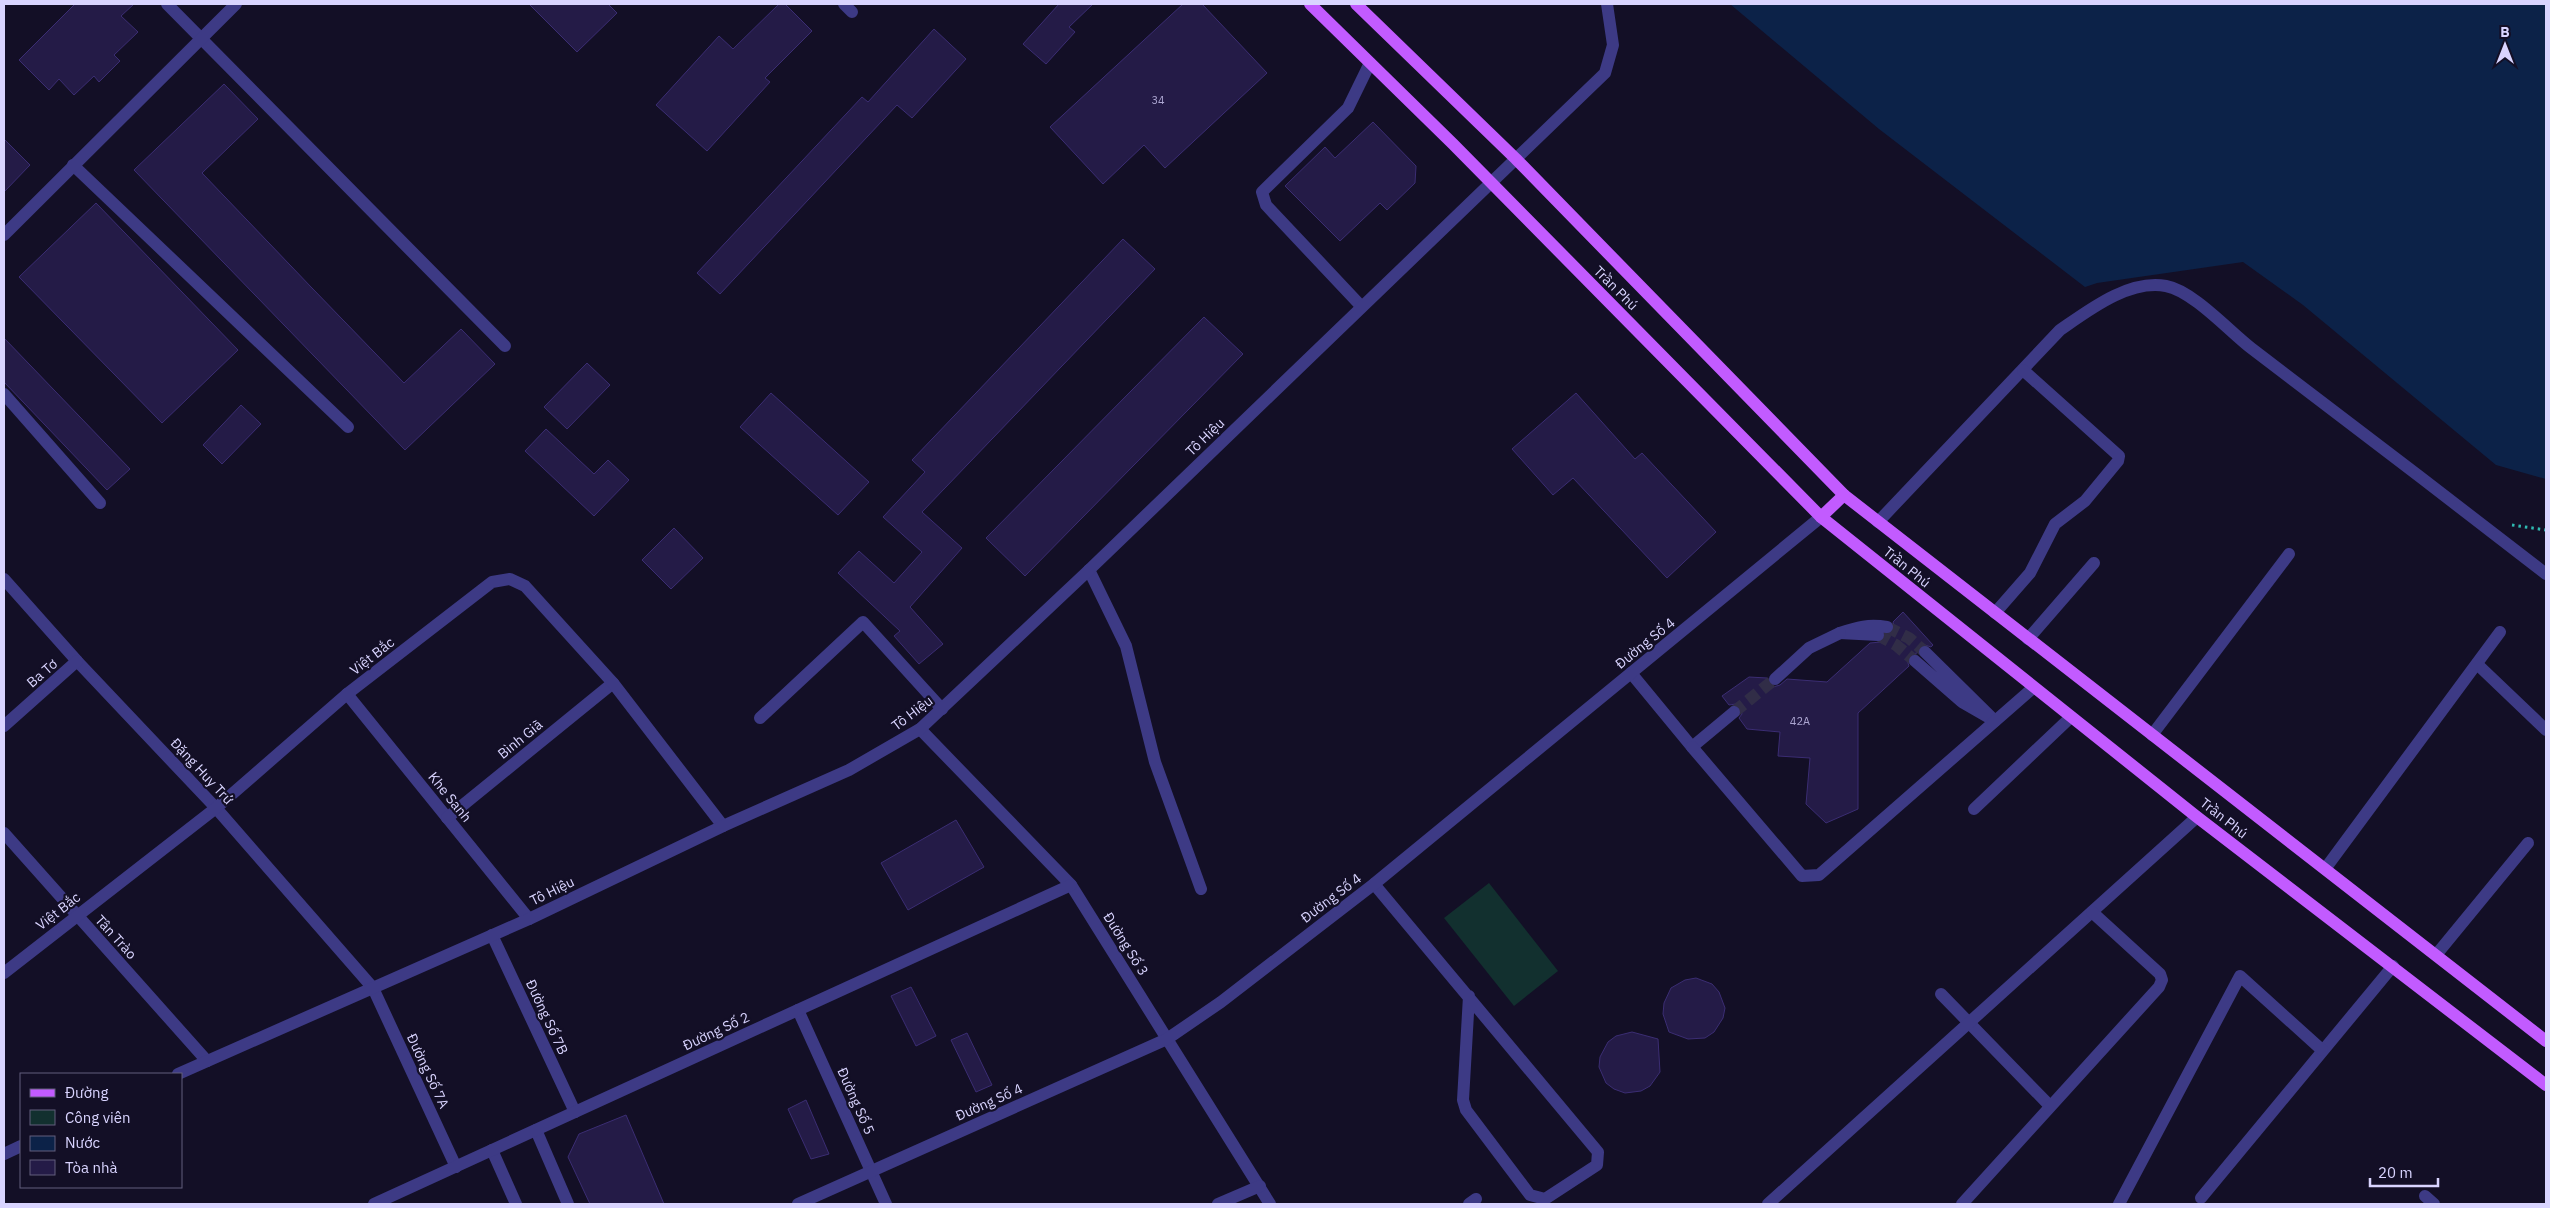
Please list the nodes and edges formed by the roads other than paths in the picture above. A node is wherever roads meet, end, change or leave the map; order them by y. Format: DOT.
graph roads {
  1 [pos="167,4"];
  2 [pos="236,4"];
  3 [pos="1310,4"];
  4 [pos="1356,4"];
  5 [pos="1607,4"];
  6 [pos="201,38"];
  7 [pos="1370,63"];
  8 [pos="1516,159"];
  9 [pos="73,165"];
  10 [pos="1491,183"];
  11 [pos="4,235"];
  12 [pos="1362,306"];
  13 [pos="505,346"];
  14 [pos="2023,370"];
  15 [pos="4,394"];
  16 [pos="348,427"];
  17 [pos="1844,495"];
  18 [pos="100,503"];
  19 [pos="1821,517"];
  20 [pos="1878,522"];
  21 [pos="2289,554"];
  22 [pos="2094,563"];
  23 [pos="1089,570"];
  24 [pos="2546,574"];
  25 [pos="4,579"];
  26 [pos="1995,613"];
  27 [pos="1882,631"];
  28 [pos="2500,632"];
  29 [pos="2028,639"];
  30 [pos="1925,652"];
  31 [pos="1915,661"];
  32 [pos="77,662"];
  33 [pos="2477,664"];
  34 [pos="1631,673"];
  35 [pos="1775,679"];
  36 [pos="613,684"];
  37 [pos="2034,688"];
  38 [pos="347,694"];
  39 [pos="942,709"];
  40 [pos="1734,712"];
  41 [pos="2071,717"];
  42 [pos="760,718"];
  43 [pos="1995,721"];
  44 [pos="4,726"];
  45 [pos="920,729"];
  46 [pos="2546,730"];
  47 [pos="2152,735"];
  48 [pos="1692,747"];
  49 [pos="216,808"];
  50 [pos="1974,809"];
  51 [pos="2197,817"];
  52 [pos="447,818"];
  53 [pos="722,826"];
  54 [pos="4,833"];
  55 [pos="2528,843"];
  56 [pos="2326,869"];
  57 [pos="1374,884"];
  58 [pos="1071,885"];
  59 [pos="1201,889"];
  60 [pos="2092,912"];
  61 [pos="77,916"];
  62 [pos="529,919"];
  63 [pos="492,935"];
  64 [pos="2436,955"];
  65 [pos="2393,966"];
  66 [pos="4,973"];
  67 [pos="373,988"];
  68 [pos="1941,994"];
  69 [pos="1469,996"];
  70 [pos="798,1010"];
  71 [pos="1970,1024"];
  72 [pos="1167,1038"];
  73 [pos="2546,1041"];
  74 [pos="2322,1050"];
  75 [pos="207,1061"];
  76 [pos="180,1073"];
  77 [pos="2546,1085"];
  78 [pos="2050,1106"];
  79 [pos="574,1112"];
  80 [pos="536,1130"];
  81 [pos="20,1146"];
  82 [pos="492,1150"];
  83 [pos="4,1154"];
  84 [pos="456,1167"];
  85 [pos="871,1171"];
  86 [pos="1260,1186"];
  87 [pos="2201,1198"];
  88 [pos="374,1204"];
  89 [pos="516,1204"];
  90 [pos="568,1204"];
  91 [pos="798,1204"];
  92 [pos="886,1204"];
  93 [pos="1218,1204"];
  94 [pos="1270,1204"];
  95 [pos="1768,1204"];
  96 [pos="1962,1204"];
  97 [pos="2118,1204"];
  1 -- 6 [label="street"];
  2 -- 6 [label="street"];
  3 -- 7 [label="main road, Trần Phú"];
  4 -- 8 [label="main road, Trần Phú"];
  5 -- 8 [label="street, Tô Hiệu"];
  6 -- 9 [label="street"];
  6 -- 13 [label="street"];
  7 -- 10 [label="main road, Trần Phú"];
  7 -- 12 [label="street"];
  8 -- 10 [label="street, Tô Hiệu"];
  8 -- 17 [label="main road, Trần Phú"];
  9 -- 11 [label="street"];
  9 -- 16 [label="street"];
  10 -- 12 [label="street, Tô Hiệu"];
  10 -- 19 [label="main road, Trần Phú"];
  12 -- 23 [label="street, Tô Hiệu"];
  14 -- 20 [label="street"];
  14 -- 24 [label="street"];
  14 -- 26 [label="street"];
  15 -- 18 [label="street"];
  17 -- 19 [label="main road"];
  17 -- 20 [label="main road, Trần Phú"];
  19 -- 34 [label="street, Đường Số 4"];
  19 -- 37 [label="main road, Trần Phú"];
  20 -- 26 [label="main road, Trần Phú"];
  21 -- 47 [label="street"];
  22 -- 29 [label="street"];
  23 -- 39 [label="street, Tô Hiệu"];
  23 -- 59 [label="street"];
  25 -- 32 [label="street, Đặng Huy Trứ"];
  26 -- 29 [label="main road, Trần Phú"];
  27 -- 35 [label="street"];
  28 -- 33 [label="street"];
  29 -- 47 [label="main road, Trần Phú"];
  30 -- 43 [label="street"];
  31 -- 43 [label="street"];
  32 -- 44 [label="street, Ba Tơ"];
  32 -- 49 [label="street, Đặng Huy Trứ"];
  33 -- 46 [label="street"];
  33 -- 56 [label="street"];
  34 -- 48 [label="street"];
  34 -- 57 [label="street, Đường Số 4"];
  36 -- 38 [label="street, Việt Bắc"];
  36 -- 52 [label="street, Bình Giã"];
  36 -- 53 [label="street, Việt Bắc"];
  37 -- 41 [label="main road, Trần Phú"];
  37 -- 43 [label="street"];
  38 -- 49 [label="street, Việt Bắc"];
  38 -- 52 [label="street, Khe Sanh"];
  39 -- 42 [label="street"];
  39 -- 45 [label="street, Tô Hiệu"];
  40 -- 48 [label="street"];
  41 -- 50 [label="street"];
  41 -- 51 [label="main road, Trần Phú"];
  43 -- 48 [label="street"];
  45 -- 53 [label="street, Tô Hiệu"];
  45 -- 58 [label="street, Đường Số 3"];
  47 -- 56 [label="main road, Trần Phú"];
  49 -- 61 [label="street, Việt Bắc"];
  49 -- 67 [label="street, Đặng Huy Trứ"];
  51 -- 60 [label="street"];
  51 -- 65 [label="main road, Trần Phú"];
  52 -- 62 [label="street, Khe Sanh"];
  53 -- 62 [label="street, Tô Hiệu"];
  54 -- 61 [label="street, Tân Trào"];
  55 -- 64 [label="street"];
  56 -- 64 [label="main road, Trần Phú"];
  57 -- 69 [label="street"];
  57 -- 72 [label="street, Đường Số 4"];
  58 -- 70 [label="street, Đường Số 2"];
  58 -- 72 [label="street, Đường Số 3"];
  60 -- 71 [label="street"];
  60 -- 78 [label="street"];
  61 -- 66 [label="street, Việt Bắc"];
  61 -- 75 [label="street, Tân Trào"];
  62 -- 63 [label="street, Tô Hiệu"];
  63 -- 67 [label="street, Tô Hiệu"];
  63 -- 79 [label="street, Đường Số 7B"];
  64 -- 73 [label="main road, Trần Phú"];
  65 -- 74 [label="street"];
  65 -- 77 [label="main road, Trần Phú"];
  67 -- 75 [label="street, Tô Hiệu"];
  67 -- 84 [label="street, Đường Số 7A"];
  68 -- 71 [label="street"];
  69 -- 69 [label="street"];
  70 -- 79 [label="street, Đường Số 2"];
  70 -- 85 [label="street, Đường Số 5"];
  71 -- 78 [label="street"];
  71 -- 95 [label="street"];
  72 -- 85 [label="street, Đường Số 4"];
  72 -- 86 [label="street, Đường Số 3"];
  74 -- 87 [label="street"];
  74 -- 97 [label="street"];
  75 -- 76 [label="street, Tô Hiệu"];
  78 -- 96 [label="street"];
  79 -- 80 [label="street, Đường Số 2"];
  80 -- 82 [label="street, Đường Số 2"];
  80 -- 90 [label="street"];
  81 -- 83 [label="street"];
  82 -- 84 [label="street, Đường Số 2"];
  82 -- 89 [label="street"];
  84 -- 88 [label="street, Đường Số 2"];
  85 -- 91 [label="street, Đường Số 4"];
  85 -- 92 [label="street, Đường Số 5"];
  86 -- 93 [label="street"];
  86 -- 94 [label="street, Đường Số 3"];
}
